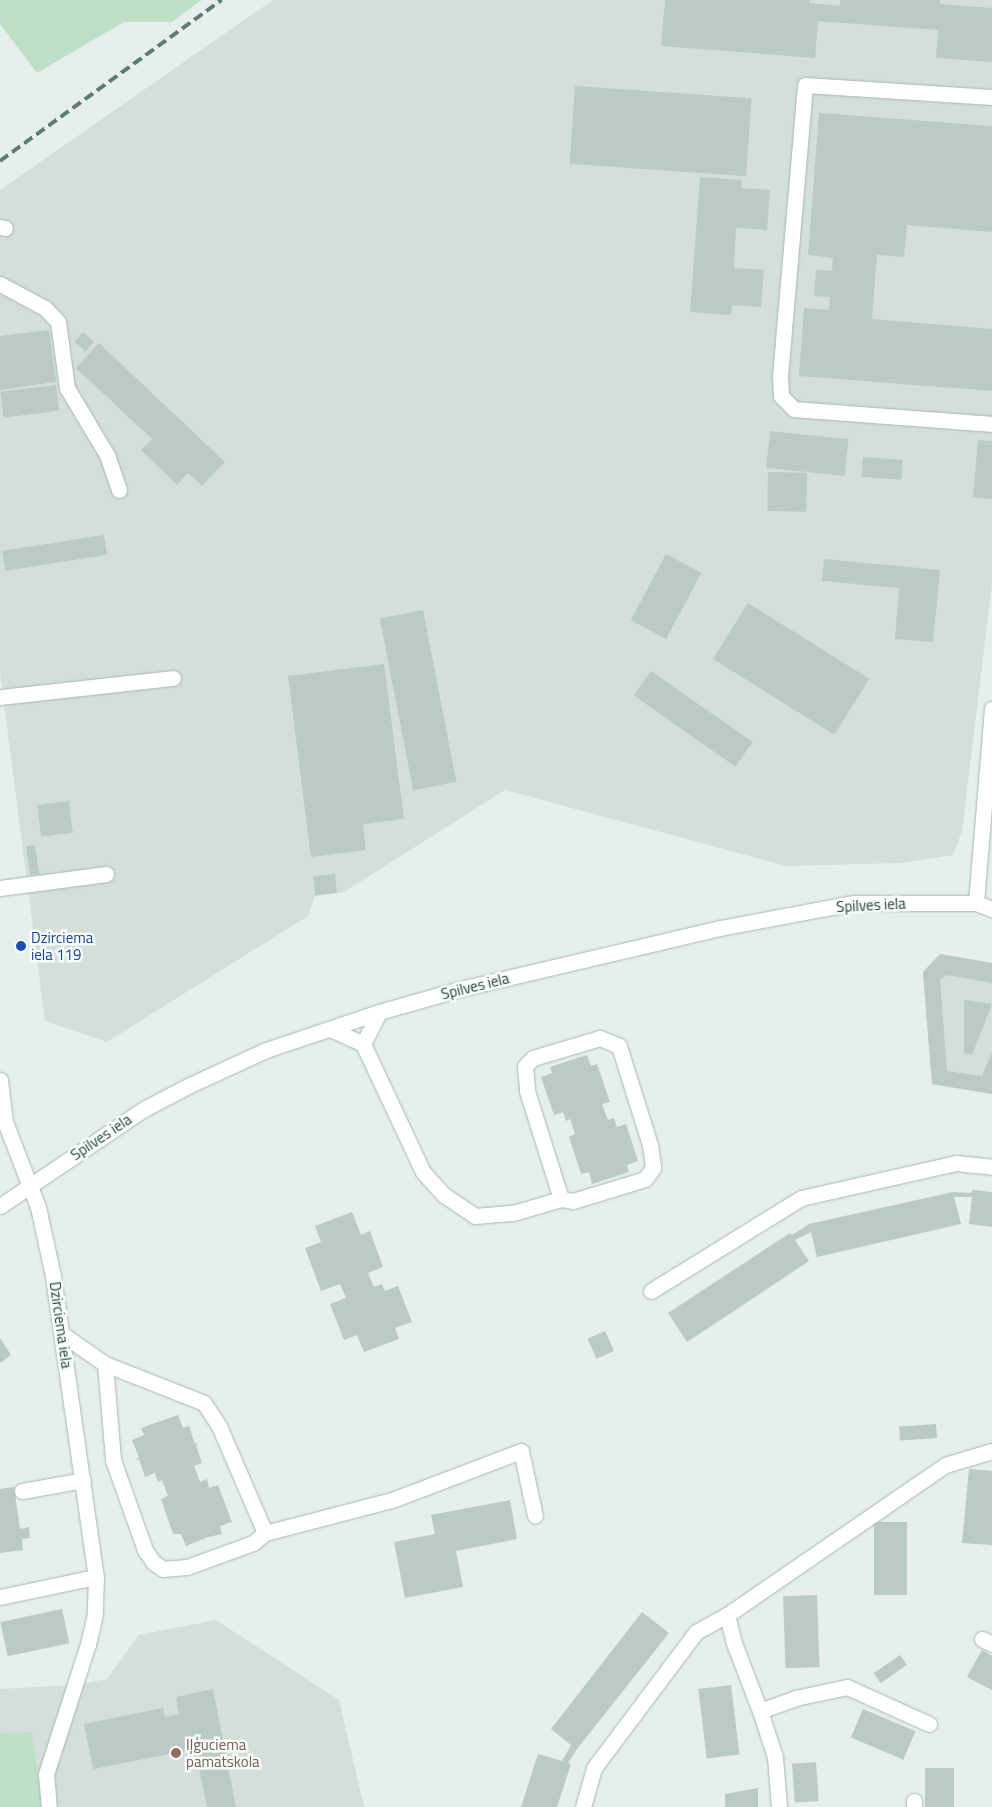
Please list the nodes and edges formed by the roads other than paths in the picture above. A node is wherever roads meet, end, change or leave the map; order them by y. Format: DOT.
graph roads {
  1 [pos="992,97"];
  2 [pos="0,284"];
  3 [pos="992,424"];
  4 [pos="119,490"];
  5 [pos="173,678"];
  6 [pos="0,697"];
  7 [pos="992,709"];
  8 [pos="106,874"];
  9 [pos="0,888"];
  10 [pos="976,903"];
  11 [pos="992,909"];
  12 [pos="379,1012"];
  13 [pos="330,1029"];
  14 [pos="363,1044"];
  15 [pos="0,1080"];
  16 [pos="992,1167"];
  17 [pos="31,1184"];
  18 [pos="560,1199"];
  19 [pos="0,1206"];
  20 [pos="651,1291"];
  21 [pos="62,1334"];
  22 [pos="105,1364"];
  23 [pos="992,1450"];
  24 [pos="83,1480"];
  25 [pos="22,1491"];
  26 [pos="535,1516"];
  27 [pos="264,1533"];
  28 [pos="96,1577"];
  29 [pos="0,1597"];
  30 [pos="727,1614"];
  31 [pos="760,1711"];
  32 [pos="930,1724"];
  33 [pos="49,1807"];
  34 [pos="583,1807"];
  35 [pos="780,1807"];
  1 -- 3 [label="street"];
  2 -- 4 [label="street"];
  5 -- 6 [label="street"];
  7 -- 10 [label="street"];
  8 -- 9 [label="street"];
  10 -- 11 [label="street, Spilves iela"];
  10 -- 12 [label="street, Spilves iela"];
  12 -- 13 [label="street, Spilves iela"];
  12 -- 14 [label="street"];
  13 -- 14 [label="street"];
  13 -- 17 [label="street, Spilves iela"];
  14 -- 18 [label="street"];
  15 -- 17 [label="street, Dzirciema iela"];
  16 -- 20 [label="street"];
  17 -- 19 [label="street, Spilves iela"];
  17 -- 21 [label="street, Dzirciema iela"];
  18 -- 18 [label="street"];
  21 -- 22 [label="street"];
  21 -- 24 [label="street, Dzirciema iela"];
  22 -- 27 [label="street"];
  22 -- 27 [label="street"];
  23 -- 30 [label="street"];
  24 -- 25 [label="street"];
  24 -- 28 [label="street, Dzirciema iela"];
  26 -- 27 [label="street"];
  28 -- 29 [label="street"];
  28 -- 33 [label="street, Dzirciema iela"];
  30 -- 31 [label="street"];
  30 -- 34 [label="street"];
  31 -- 32 [label="street"];
  31 -- 35 [label="street"];
}
